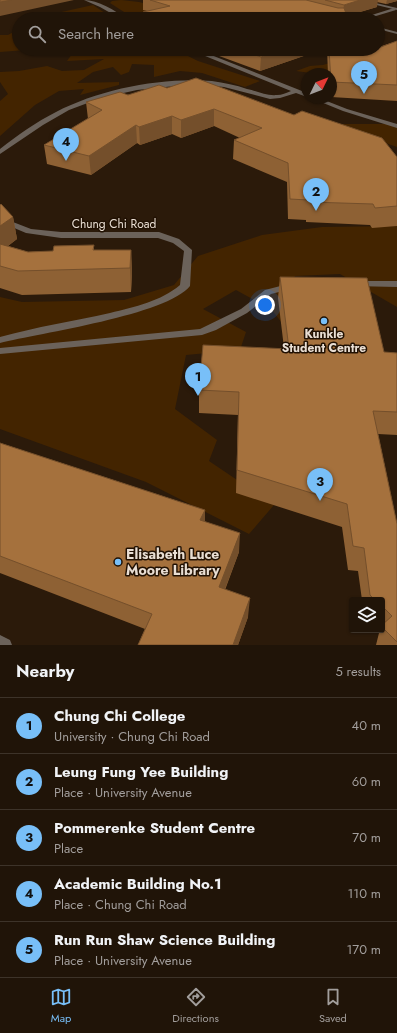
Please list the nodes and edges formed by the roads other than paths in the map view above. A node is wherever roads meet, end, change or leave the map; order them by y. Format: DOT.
graph roads {
  1 [pos="86,0"];
  2 [pos="358,0"];
  3 [pos="395,9"];
  4 [pos="112,12"];
  5 [pos="385,12"];
  6 [pos="385,30"];
  7 [pos="397,33"];
  8 [pos="208,56"];
  9 [pos="296,91"];
  10 [pos="301,93"];
  11 [pos="330,104"];
  12 [pos="397,120"];
  13 [pos="389,124"];
  14 [pos="397,126"];
  15 [pos="0,152"];
  16 [pos="0,219"];
  17 [pos="301,284"];
  18 [pos="344,284"];
  19 [pos="397,284"];
  20 [pos="0,340"];
  21 [pos="0,351"];
  22 [pos="0,644"];
  23 [pos="4,645"];
  1 -- 4 [label="street"];
  2 -- 3 [label="street"];
  3 -- 5 [label="street"];
  6 -- 7 [label="street"];
  8 -- 9 [label="street"];
  9 -- 10 [label="street"];
  9 -- 15 [label="street"];
  11 -- 13 [label="street"];
  12 -- 13 [label="street"];
  13 -- 14 [label="street"];
  16 -- 20 [label="street, Chung Chi Road"];
  17 -- 21 [label="street"];
  18 -- 19 [label="street"];
  22 -- 23 [label="street"];
}
